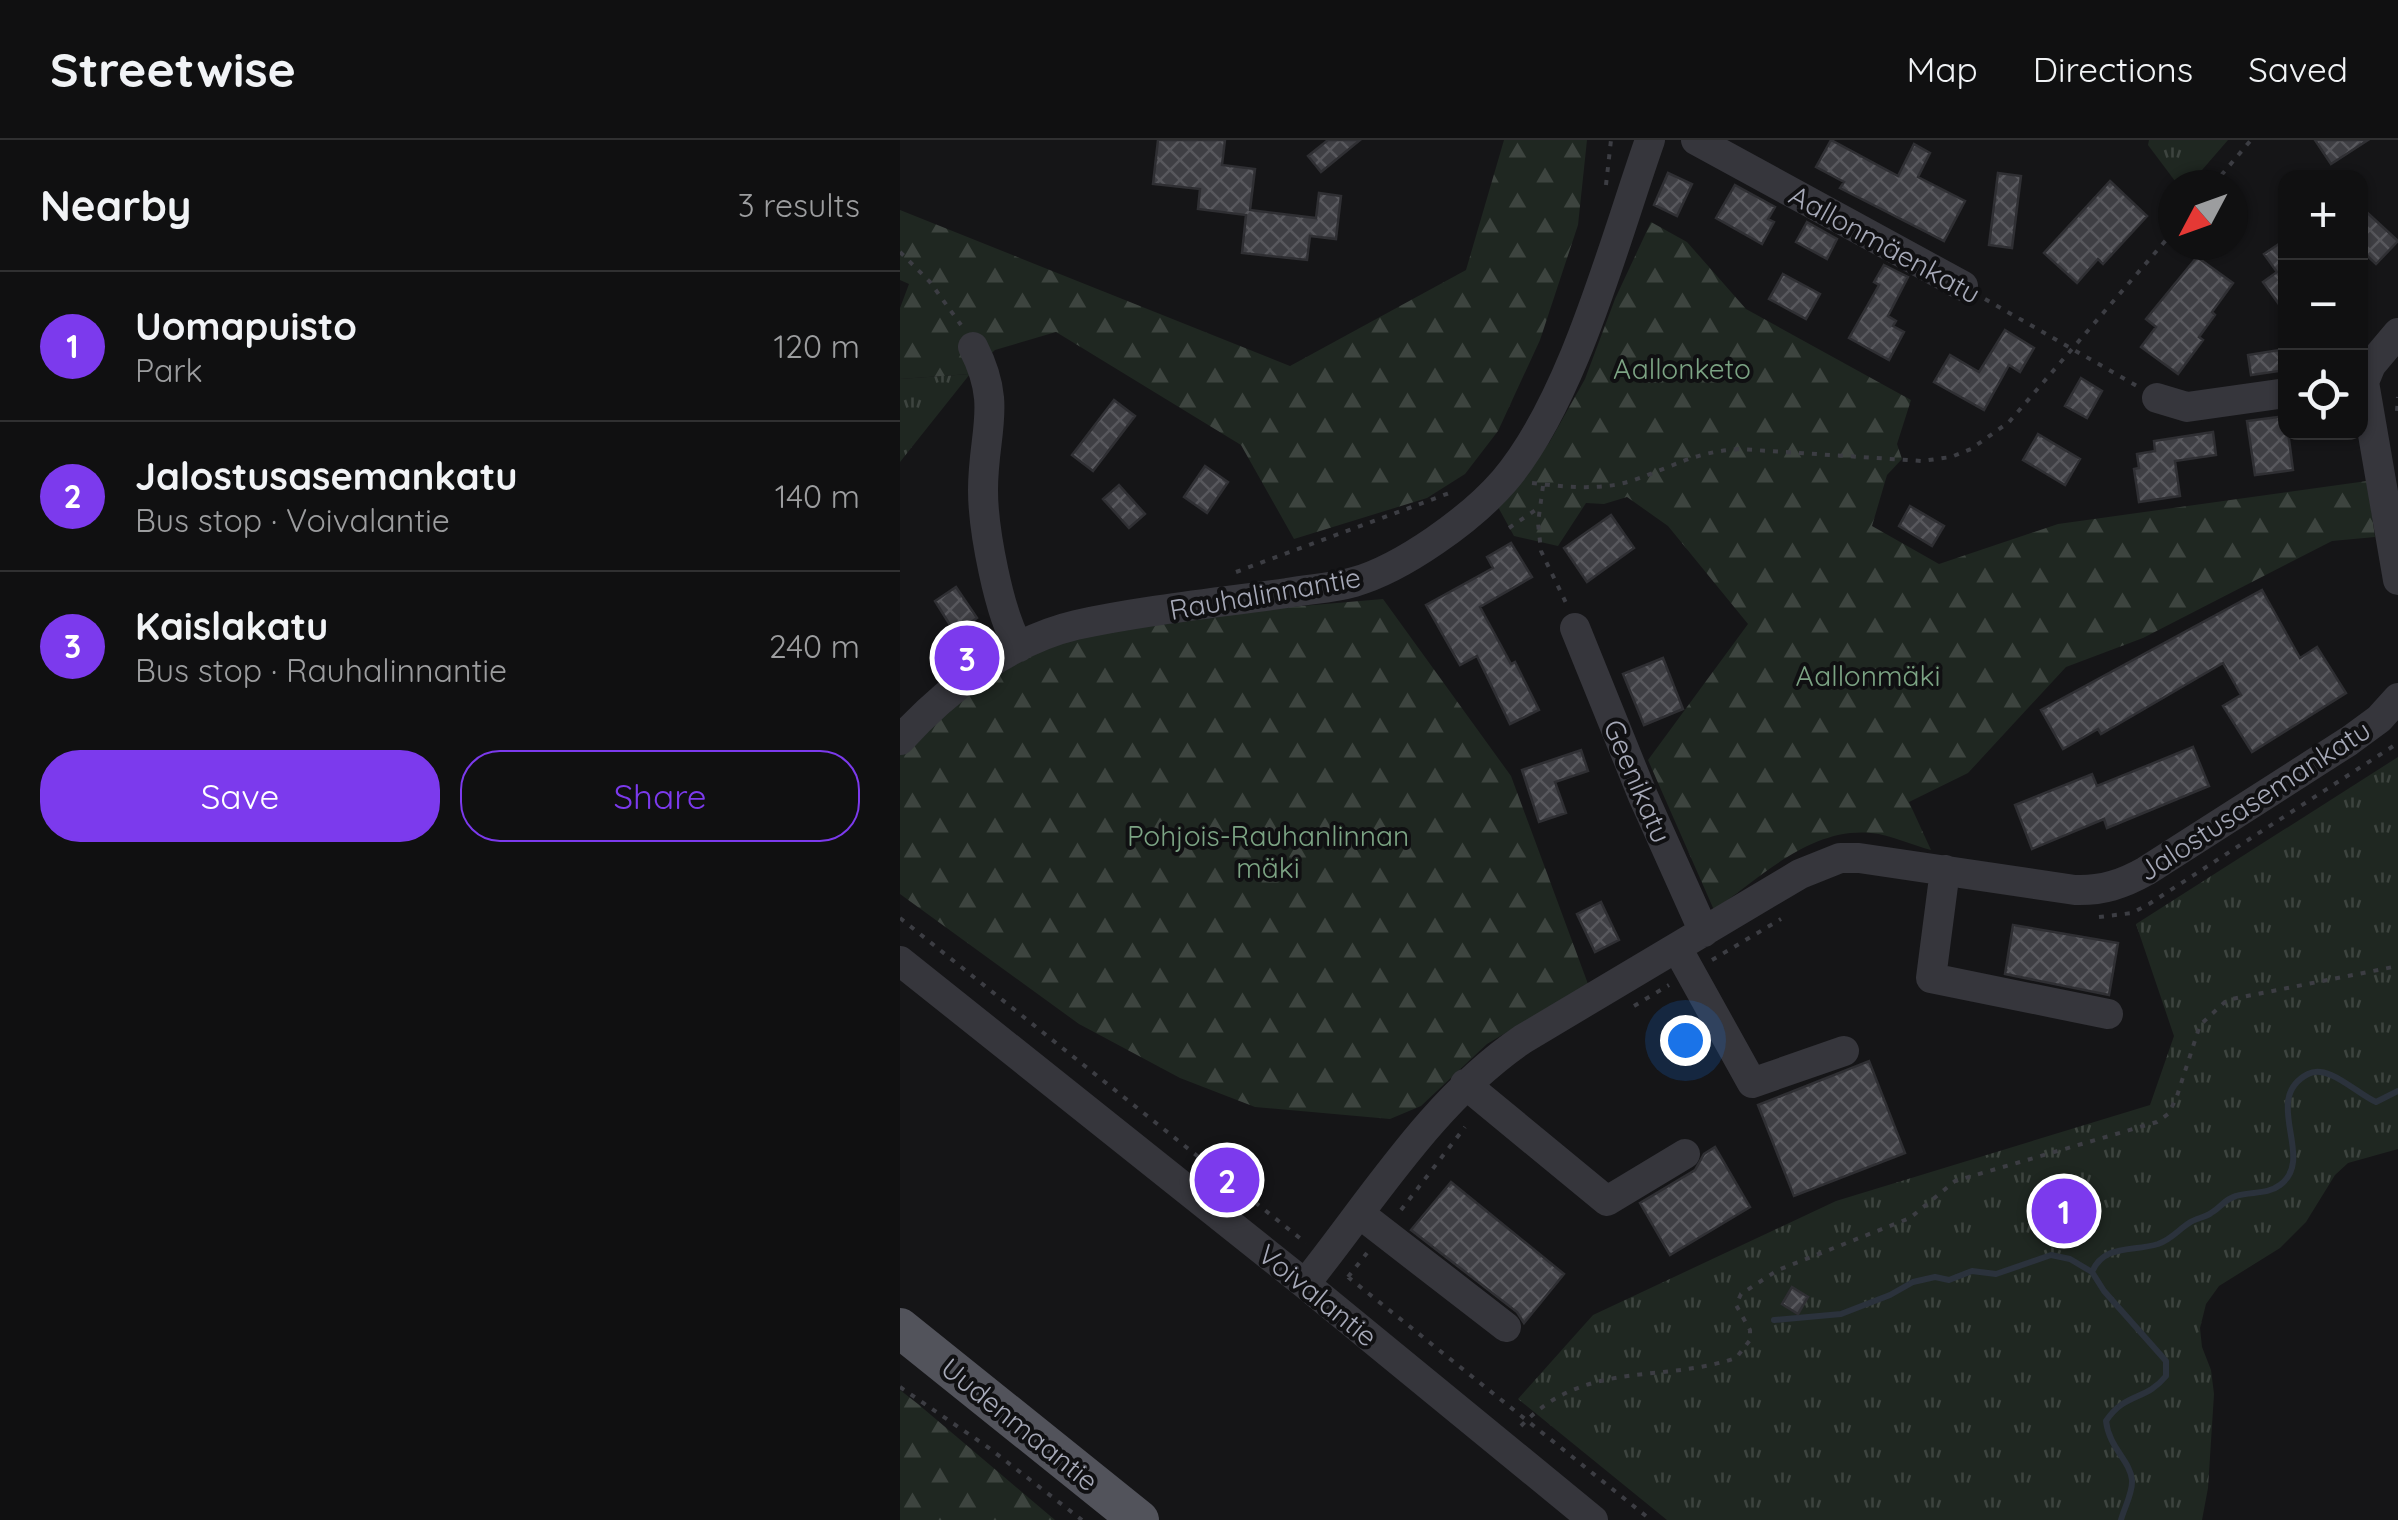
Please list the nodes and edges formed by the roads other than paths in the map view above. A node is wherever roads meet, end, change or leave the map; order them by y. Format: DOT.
graph roads {
  1 [pos="1650,140"];
  2 [pos="1696,140"];
  3 [pos="1963,286"];
  4 [pos="2398,334"];
  5 [pos="973,347"];
  6 [pos="2368,370"];
  7 [pos="2278,395"];
  8 [pos="2157,398"];
  9 [pos="2368,415"];
  10 [pos="2398,580"];
  11 [pos="1575,628"];
  12 [pos="1019,647"];
  13 [pos="2398,698"];
  14 [pos="900,740"];
  15 [pos="1945,870"];
  16 [pos="1704,932"];
  17 [pos="900,960"];
  18 [pos="1684,960"];
  19 [pos="2108,1014"];
  20 [pos="1844,1051"];
  21 [pos="1476,1093"];
  22 [pos="1685,1154"];
  23 [pos="1372,1223"];
  24 [pos="1305,1284"];
  25 [pos="1506,1326"];
  26 [pos="900,1328"];
  27 [pos="1139,1520"];
  28 [pos="1593,1520"];
  1 -- 12 [label="street, Rauhalinnantie"];
  2 -- 3 [label="street, Aallonmäenkatu"];
  4 -- 6 [label="street"];
  5 -- 12 [label="street"];
  7 -- 8 [label="street"];
  9 -- 10 [label="street"];
  11 -- 16 [label="street, Geenikatu"];
  12 -- 14 [label="street, Rauhalinnantie"];
  13 -- 15 [label="street, Jalostusasemankatu"];
  15 -- 16 [label="street, Jalostusasemankatu"];
  15 -- 19 [label="street"];
  16 -- 18 [label="street, Jalostusasemankatu"];
  17 -- 24 [label="street, Voivalantie"];
  18 -- 20 [label="street"];
  18 -- 21 [label="street, Jalostusasemankatu"];
  21 -- 22 [label="street"];
  21 -- 23 [label="street, Jalostusasemankatu"];
  23 -- 24 [label="street, Jalostusasemankatu"];
  23 -- 25 [label="street"];
  24 -- 28 [label="street, Voivalantie"];
  26 -- 27 [label="main road, Uudenmaantie"];
}
